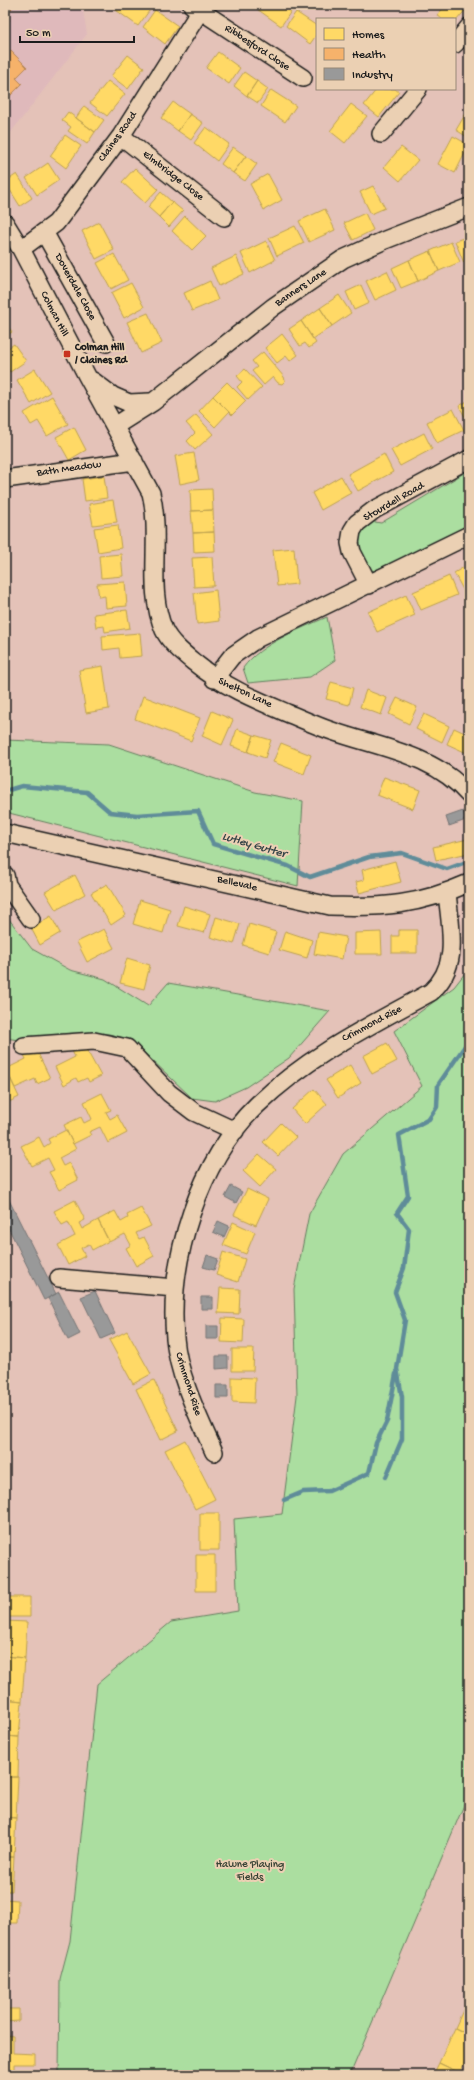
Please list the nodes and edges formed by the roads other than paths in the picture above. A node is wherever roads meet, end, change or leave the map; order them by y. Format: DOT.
graph roads {
  1 [pos="196,8"];
  2 [pos="469,27"];
  3 [pos="456,43"];
  4 [pos="303,78"];
  5 [pos="417,90"];
  6 [pos="381,134"];
  7 [pos="121,136"];
  8 [pos="469,207"];
  9 [pos="224,217"];
  10 [pos="5,223"];
  11 [pos="44,232"];
  12 [pos="21,249"];
  13 [pos="106,343"];
  14 [pos="87,376"];
  15 [pos="153,402"];
  16 [pos="114,426"];
  17 [pos="469,459"];
  18 [pos="134,461"];
  19 [pos="5,479"];
  20 [pos="469,536"];
  21 [pos="369,585"];
  22 [pos="214,679"];
  23 [pos="469,795"];
  24 [pos="5,833"];
  25 [pos="5,875"];
  26 [pos="469,883"];
  27 [pos="447,892"];
  28 [pos="31,919"];
  29 [pos="24,1046"];
  30 [pos="235,1131"];
  31 [pos="59,1278"];
  32 [pos="175,1288"];
  33 [pos="214,1452"];
  1 -- 4 [label="street, Ribbesford Close"];
  1 -- 7 [label="street, Claines Road"];
  2 -- 3 [label="street"];
  5 -- 6 [label="street"];
  7 -- 9 [label="street, Elmbridge Close"];
  7 -- 11 [label="street, Claines Road"];
  8 -- 15 [label="street, Banners Lane"];
  10 -- 12 [label="street, Colman Hill"];
  11 -- 12 [label="street, Claines Road"];
  11 -- 13 [label="street, Doverdale Close"];
  12 -- 14 [label="street, Colman Hill"];
  14 -- 15 [label="street"];
  14 -- 16 [label="street, Colman Hill"];
  15 -- 16 [label="street, Banners Lane"];
  16 -- 18 [label="street, Shelton Lane"];
  17 -- 21 [label="street, Stourdell Road"];
  18 -- 19 [label="street, Bath Meadow"];
  18 -- 22 [label="street, Shelton Lane"];
  20 -- 21 [label="street"];
  21 -- 22 [label="street"];
  22 -- 23 [label="street, Shelton Lane"];
  24 -- 27 [label="street, Bellevale"];
  25 -- 28 [label="street"];
  26 -- 27 [label="street, Bellevale"];
  27 -- 30 [label="street, Crimmond Rise"];
  29 -- 30 [label="street"];
  30 -- 32 [label="street, Crimmond Rise"];
  31 -- 32 [label="street"];
  32 -- 33 [label="street, Crimmond Rise"];
}
